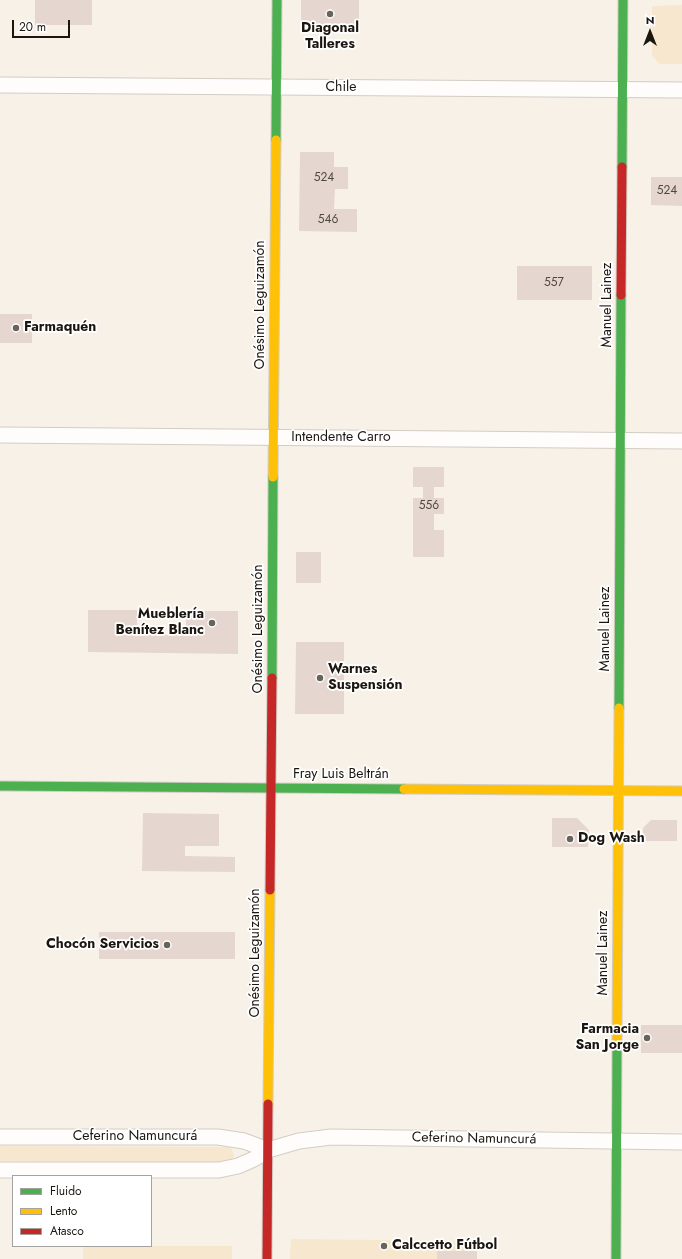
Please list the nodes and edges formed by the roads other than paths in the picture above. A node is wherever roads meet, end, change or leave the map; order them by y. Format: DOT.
graph roads {
  1 [pos="278,0"];
  2 [pos="623,0"];
  3 [pos="0,85"];
  4 [pos="277,87"];
  5 [pos="623,90"];
  6 [pos="682,90"];
  7 [pos="0,435"];
  8 [pos="274,438"];
  9 [pos="621,441"];
  10 [pos="682,441"];
  11 [pos="0,786"];
  12 [pos="271,788"];
  13 [pos="619,791"];
  14 [pos="682,791"];
  15 [pos="0,1137"];
  16 [pos="617,1141"];
  17 [pos="682,1142"];
  18 [pos="268,1150"];
  19 [pos="0,1170"];
  20 [pos="267,1259"];
  21 [pos="616,1259"];
  1 -- 4 [label="street, Onésimo Leguizamón"];
  2 -- 5 [label="street, Manuel Lainez"];
  3 -- 4 [label="street, Chile"];
  4 -- 5 [label="street, Chile"];
  4 -- 8 [label="street, Onésimo Leguizamón"];
  5 -- 6 [label="street, Chile"];
  5 -- 9 [label="street, Manuel Lainez"];
  7 -- 8 [label="street, Intendente Carro"];
  8 -- 9 [label="street, Intendente Carro"];
  8 -- 12 [label="street, Onésimo Leguizamón"];
  9 -- 10 [label="street, Intendente Carro"];
  9 -- 13 [label="street, Manuel Lainez"];
  11 -- 12 [label="street, Fray Luis Beltrán"];
  12 -- 13 [label="street, Fray Luis Beltrán"];
  12 -- 18 [label="street, Onésimo Leguizamón"];
  13 -- 14 [label="street, Fray Luis Beltrán"];
  13 -- 16 [label="street, Manuel Lainez"];
  15 -- 18 [label="street, Ceferino Namuncurá"];
  16 -- 17 [label="street, Ceferino Namuncurá"];
  16 -- 18 [label="street, Ceferino Namuncurá"];
  16 -- 21 [label="street, Manuel Lainez"];
  18 -- 19 [label="street, Ceferino Namuncurá"];
  18 -- 20 [label="street, Onésimo Leguizamón"];
}
